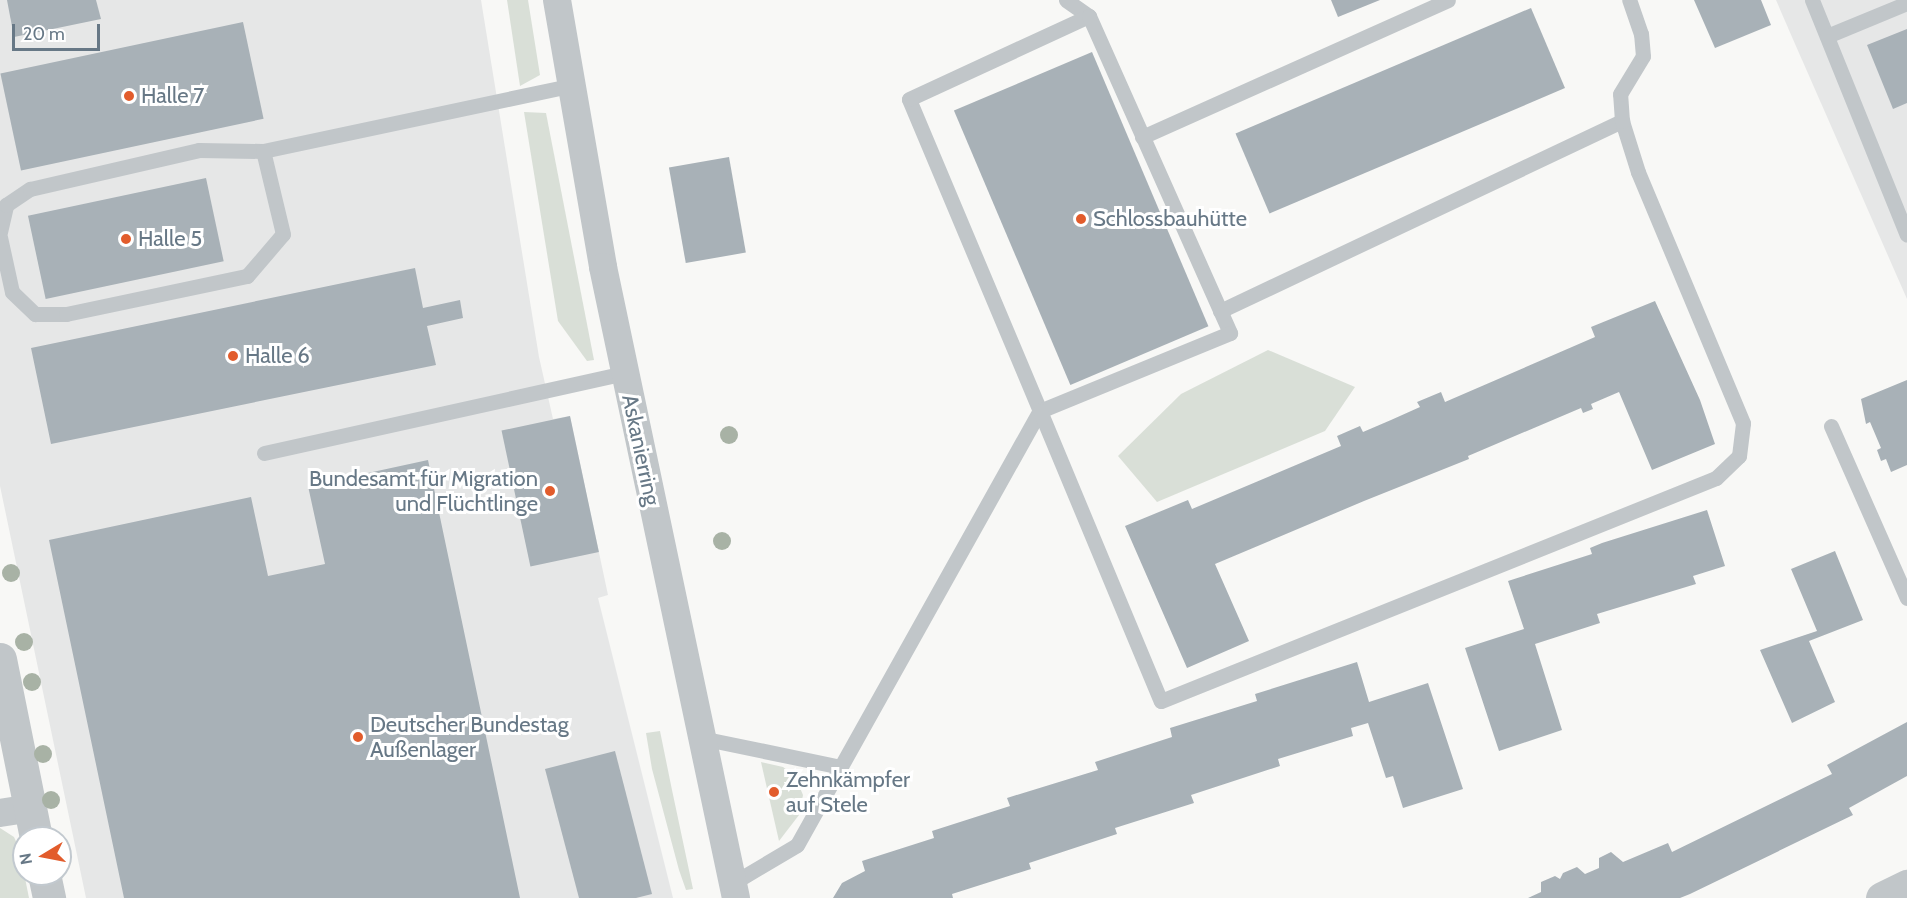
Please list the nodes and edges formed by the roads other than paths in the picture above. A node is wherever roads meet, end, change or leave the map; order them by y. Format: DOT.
graph roads {
  1 [pos="557,0"];
  2 [pos="1066,0"];
  3 [pos="1448,0"];
  4 [pos="1629,0"];
  5 [pos="1812,0"];
  6 [pos="1907,3"];
  7 [pos="1089,16"];
  8 [pos="1827,36"];
  9 [pos="570,86"];
  10 [pos="1622,121"];
  11 [pos="1143,137"];
  12 [pos="263,151"];
  13 [pos="1906,229"];
  14 [pos="0,232"];
  15 [pos="0,237"];
  16 [pos="1220,311"];
  17 [pos="625,373"];
  18 [pos="1040,411"];
  19 [pos="1831,426"];
  20 [pos="264,453"];
  21 [pos="1907,598"];
  22 [pos="0,659"];
  23 [pos="701,738"];
  24 [pos="841,767"];
  25 [pos="22,820"];
  26 [pos="1907,886"];
  27 [pos="734,891"];
  28 [pos="1882,898"];
  1 -- 9 [label="street, Askanierring"];
  2 -- 7 [label="lane"];
  3 -- 11 [label="lane"];
  4 -- 10 [label="lane"];
  5 -- 8 [label="lane"];
  6 -- 8 [label="lane"];
  7 -- 11 [label="lane"];
  7 -- 18 [label="lane"];
  8 -- 13 [label="lane"];
  9 -- 12 [label="lane"];
  9 -- 17 [label="street, Askanierring"];
  10 -- 16 [label="lane"];
  10 -- 18 [label="lane"];
  11 -- 16 [label="lane"];
  12 -- 14 [label="lane"];
  12 -- 15 [label="lane"];
  16 -- 18 [label="lane"];
  17 -- 20 [label="lane"];
  17 -- 23 [label="street, Askanierring"];
  18 -- 24 [label="lane"];
  19 -- 21 [label="lane"];
  22 -- 25 [label="street"];
  23 -- 24 [label="lane"];
  23 -- 27 [label="street, Askanierring"];
  24 -- 27 [label="lane"];
  26 -- 28 [label="street"];
}
